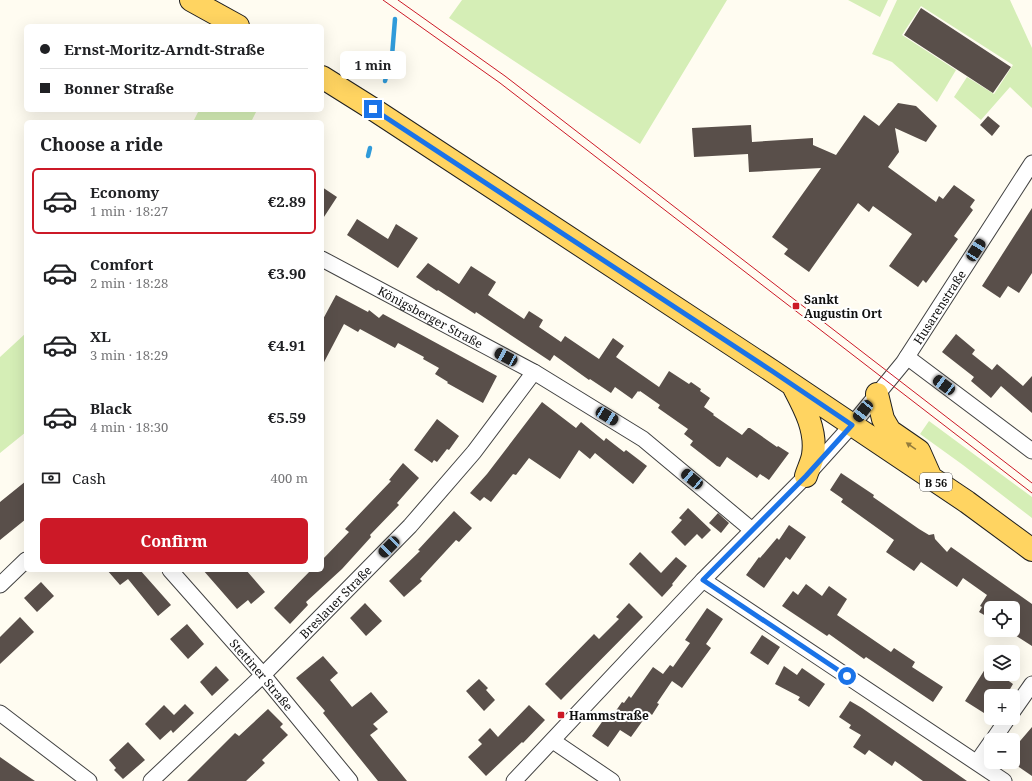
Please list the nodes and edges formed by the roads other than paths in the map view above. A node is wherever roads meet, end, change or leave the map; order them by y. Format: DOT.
graph roads {
  1 [pos="190,0"];
  2 [pos="234,24"];
  3 [pos="324,78"];
  4 [pos="1032,164"];
  5 [pos="324,263"];
  6 [pos="907,357"];
  7 [pos="534,372"];
  8 [pos="792,385"];
  9 [pos="878,394"];
  10 [pos="852,425"];
  11 [pos="1032,451"];
  12 [pos="806,476"];
  13 [pos="931,478"];
  14 [pos="752,530"];
  15 [pos="1032,550"];
  16 [pos="24,562"];
  17 [pos="172,572"];
  18 [pos="703,580"];
  19 [pos="0,585"];
  20 [pos="262,675"];
  21 [pos="1032,684"];
  22 [pos="1020,701"];
  23 [pos="0,713"];
  24 [pos="553,741"];
  25 [pos="984,752"];
  26 [pos="977,762"];
  27 [pos="89,781"];
  28 [pos="151,781"];
  29 [pos="350,781"];
  30 [pos="514,781"];
  31 [pos="612,781"];
  32 [pos="1004,781"];
  1 -- 2 [label="main road"];
  3 -- 8 [label="main road, B 56"];
  4 -- 6 [label="street, Husarenstraße"];
  5 -- 7 [label="street, Königsberger Straße"];
  6 -- 9 [label="street, Husarenstraße"];
  6 -- 11 [label="street"];
  7 -- 14 [label="street, Königsberger Straße"];
  7 -- 20 [label="street, Breslauer Straße"];
  8 -- 10 [label="main road, B 56"];
  8 -- 12 [label="main road"];
  9 -- 10 [label="street, Husarenstraße"];
  13 -- 9 [label="main road, one-way"];
  10 -- 12 [label="street"];
  10 -- 13 [label="main road, B 56"];
  12 -- 14 [label="street"];
  13 -- 15 [label="main road, B 56"];
  14 -- 18 [label="street"];
  16 -- 19 [label="street"];
  17 -- 20 [label="street, Stettiner Straße"];
  18 -- 24 [label="street"];
  18 -- 26 [label="street"];
  20 -- 28 [label="street, Breslauer Straße"];
  20 -- 29 [label="street, Stettiner Straße"];
  21 -- 22 [label="street"];
  23 -- 27 [label="street"];
  24 -- 30 [label="street"];
  24 -- 31 [label="street"];
  25 -- 26 [label="street"];
  26 -- 32 [label="street"];
}
